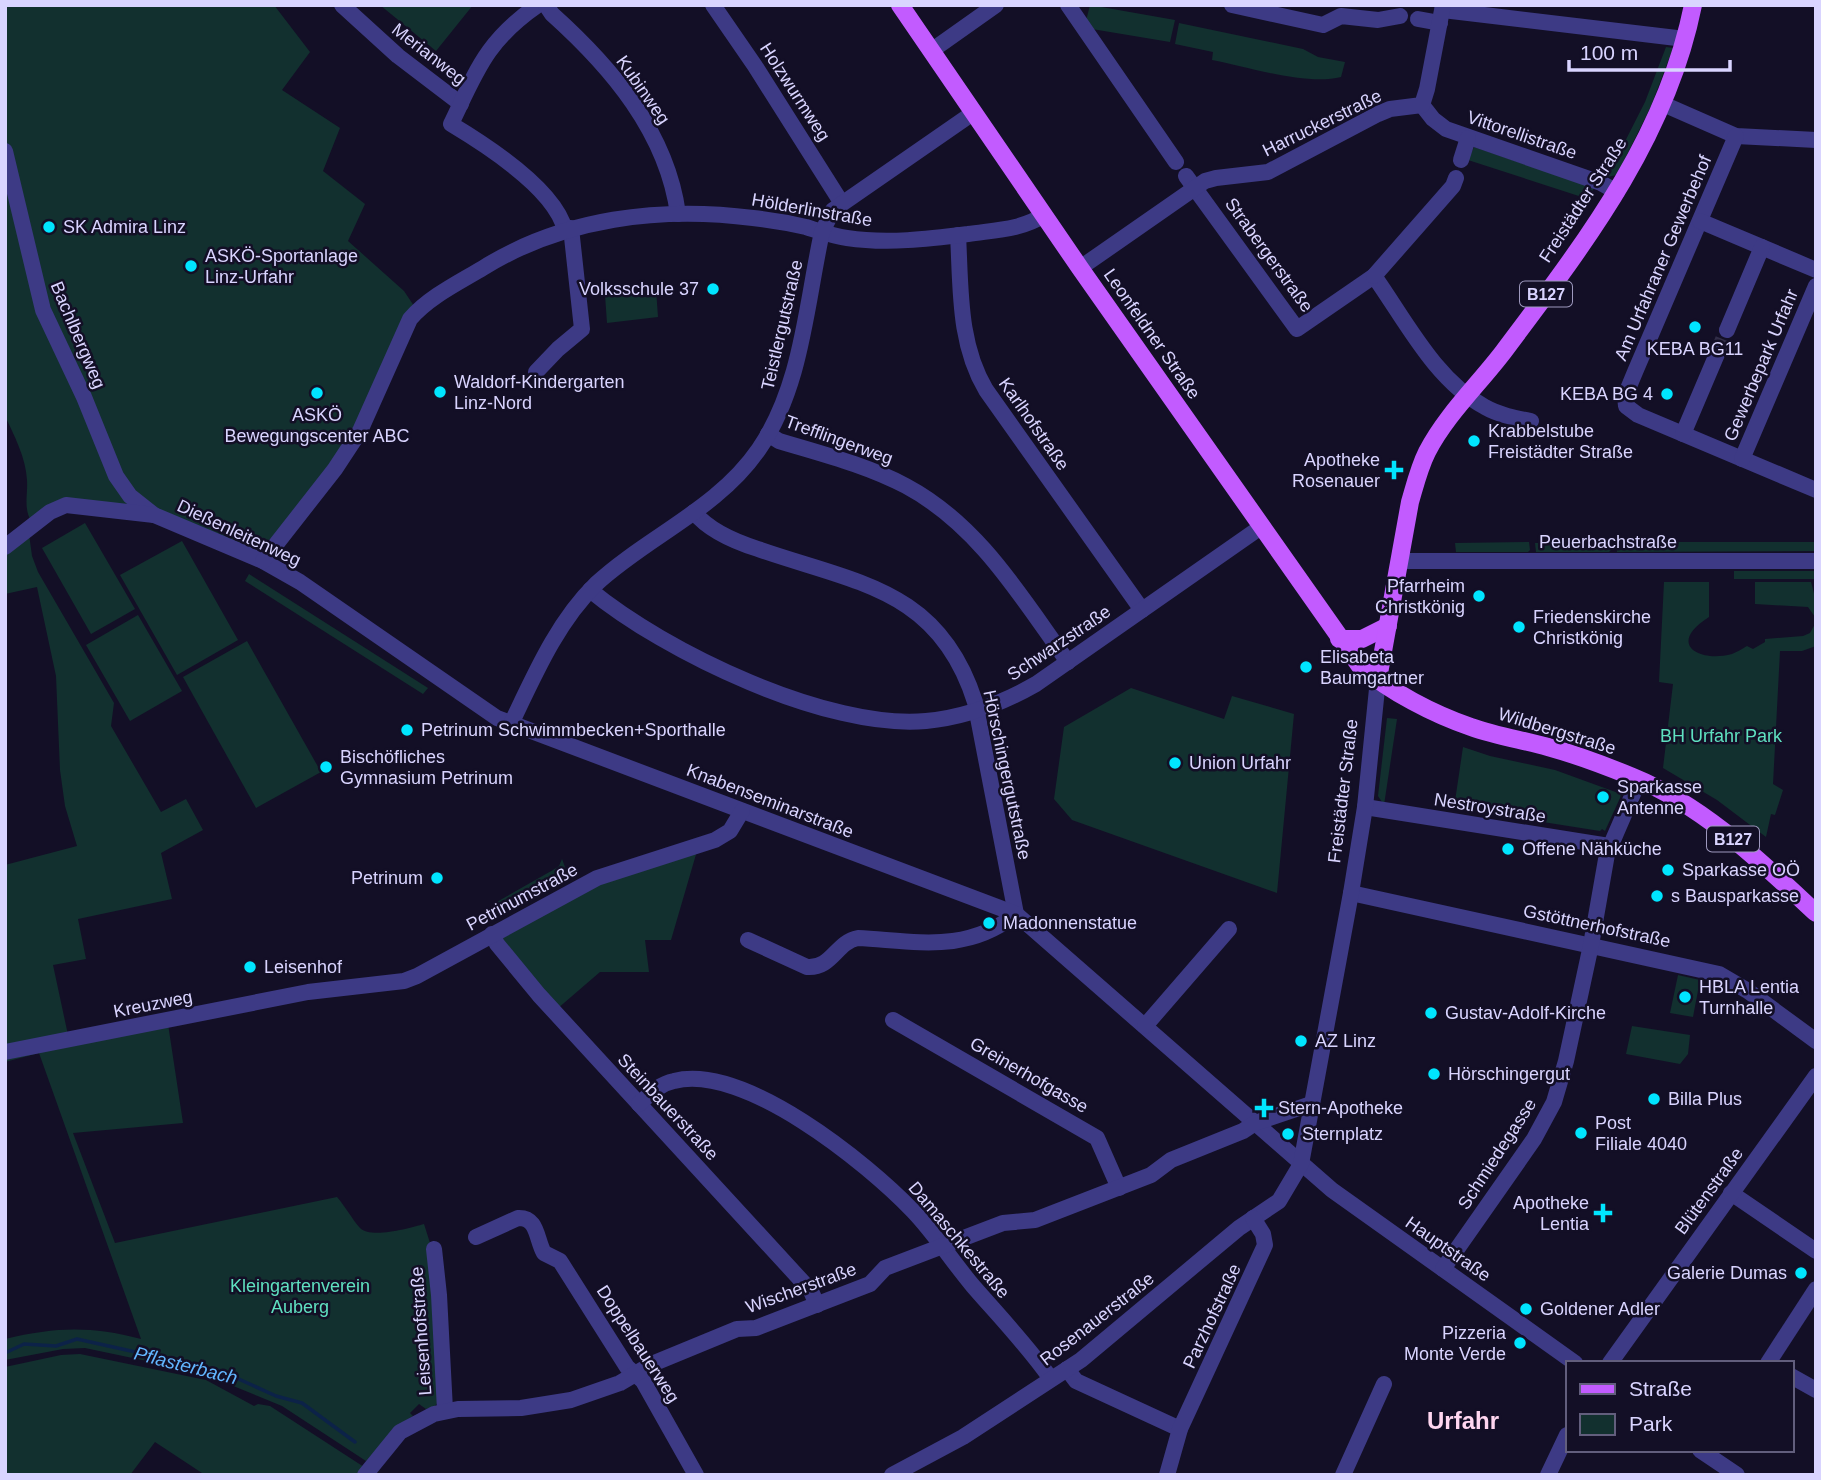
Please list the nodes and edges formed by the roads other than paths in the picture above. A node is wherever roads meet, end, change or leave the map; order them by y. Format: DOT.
graph roads {
  1 [pos="342,5"];
  2 [pos="538,5"];
  3 [pos="546,5"];
  4 [pos="713,5"];
  5 [pos="900,5"];
  6 [pos="996,5"];
  7 [pos="1068,5"];
  8 [pos="1232,5"];
  9 [pos="1693,5"];
  10 [pos="1442,13"];
  11 [pos="1400,16"];
  12 [pos="1418,19"];
  13 [pos="1685,38"];
  14 [pos="931,51"];
  15 [pos="461,104"];
  16 [pos="1663,104"];
  17 [pos="1422,105"];
  18 [pos="974,113"];
  19 [pos="1736,136"];
  20 [pos="1468,138"];
  21 [pos="1816,140"];
  22 [pos="5,151"];
  23 [pos="1461,160"];
  24 [pos="1176,162"];
  25 [pos="1455,178"];
  26 [pos="1190,182"];
  27 [pos="1617,192"];
  28 [pos="841,202"];
  29 [pos="678,214"];
  30 [pos="1044,215"];
  31 [pos="1700,221"];
  32 [pos="568,229"];
  33 [pos="822,232"];
  34 [pos="958,235"];
  35 [pos="1762,247"];
  36 [pos="1080,268"];
  37 [pos="1816,270"];
  38 [pos="1374,276"];
  39 [pos="1816,286"];
  40 [pos="1727,330"];
  41 [pos="1717,354"];
  42 [pos="536,372"];
  43 [pos="1468,396"];
  44 [pos="1625,396"];
  45 [pos="1531,421"];
  46 [pos="768,434"];
  47 [pos="1683,434"];
  48 [pos="1742,459"];
  49 [pos="1816,490"];
  50 [pos="694,512"];
  51 [pos="154,515"];
  52 [pos="1261,527"];
  53 [pos="5,547"];
  54 [pos="263,561"];
  55 [pos="1399,561"];
  56 [pos="1816,561"];
  57 [pos="590,590"];
  58 [pos="1142,610"];
  59 [pos="1388,626"];
  60 [pos="1339,639"];
  61 [pos="1068,662"];
  62 [pos="1378,679"];
  63 [pos="977,712"];
  64 [pos="511,724"];
  65 [pos="1639,779"];
  66 [pos="1365,807"];
  67 [pos="742,811"];
  68 [pos="1609,846"];
  69 [pos="1351,893"];
  70 [pos="1816,913"];
  71 [pos="1016,914"];
  72 [pos="1230,929"];
  73 [pos="492,934"];
  74 [pos="748,940"];
  75 [pos="1591,945"];
  76 [pos="308,992"];
  77 [pos="893,1020"];
  78 [pos="1145,1026"];
  79 [pos="1816,1041"];
  80 [pos="5,1052"];
  81 [pos="1816,1076"];
  82 [pos="639,1104"];
  83 [pos="1311,1104"];
  84 [pos="1255,1123"];
  85 [pos="1301,1164"];
  86 [pos="1119,1188"];
  87 [pos="1731,1193"];
  88 [pos="1254,1218"];
  89 [pos="476,1237"];
  90 [pos="942,1247"];
  91 [pos="434,1249"];
  92 [pos="1816,1251"];
  93 [pos="1443,1269"];
  94 [pos="1816,1289"];
  95 [pos="817,1305"];
  96 [pos="1572,1361"];
  97 [pos="1611,1361"];
  98 [pos="1769,1361"];
  99 [pos="1067,1369"];
  100 [pos="634,1374"];
  101 [pos="1793,1377"];
  102 [pos="1051,1380"];
  103 [pos="1384,1384"];
  104 [pos="1816,1391"];
  105 [pos="445,1410"];
  106 [pos="1180,1429"];
  107 [pos="1566,1437"];
  108 [pos="1707,1452"];
  109 [pos="365,1475"];
  110 [pos="696,1475"];
  111 [pos="892,1475"];
  112 [pos="1167,1475"];
  113 [pos="1343,1475"];
  114 [pos="1548,1475"];
  115 [pos="1737,1475"];
  1 -- 15 [label="street, Merianweg"];
  2 -- 15 [label="street"];
  3 -- 29 [label="street, Kubinweg"];
  4 -- 28 [label="street, Holzwurmweg"];
  5 -- 14 [label="main road, Leonfeldner Straße"];
  6 -- 14 [label="street"];
  7 -- 24 [label="street"];
  8 -- 11 [label="street"];
  9 -- 13 [label="main road, Freistädter Straße / B127"];
  10 -- 12 [label="street"];
  10 -- 13 [label="street"];
  10 -- 17 [label="street"];
  13 -- 16 [label="main road, Freistädter Straße / B127"];
  14 -- 18 [label="main road, Leonfeldner Straße"];
  15 -- 32 [label="street"];
  16 -- 19 [label="street"];
  16 -- 27 [label="main road, Freistädter Straße / B127"];
  17 -- 20 [label="street, Vittorellistraße"];
  17 -- 26 [label="street, Harruckerstraße"];
  18 -- 28 [label="street, Teistlergutstraße"];
  18 -- 30 [label="main road, Leonfeldner Straße"];
  19 -- 21 [label="street"];
  19 -- 31 [label="street, Am Urfahraner Gewerbehof"];
  20 -- 23 [label="street"];
  20 -- 27 [label="street, Vittorellistraße"];
  22 -- 51 [label="street, Bachlbergweg"];
  25 -- 38 [label="street"];
  26 -- 36 [label="street, Harruckerstraße"];
  26 -- 38 [label="street, Strabergerstraße"];
  27 -- 43 [label="main road, Freistädter Straße / B127"];
  28 -- 33 [label="street, Teistlergutstraße"];
  29 -- 32 [label="street, Hölderlinstraße"];
  29 -- 33 [label="street, Hölderlinstraße"];
  30 -- 34 [label="street, Hölderlinstraße"];
  30 -- 36 [label="main road, Leonfeldner Straße"];
  31 -- 35 [label="street"];
  31 -- 44 [label="street, Am Urfahraner Gewerbehof"];
  32 -- 42 [label="street"];
  32 -- 54 [label="street, Hölderlinstraße"];
  33 -- 34 [label="street, Hölderlinstraße"];
  33 -- 46 [label="street, Teistlergutstraße"];
  34 -- 58 [label="street, Karlhofstraße"];
  35 -- 37 [label="street"];
  35 -- 40 [label="street"];
  36 -- 52 [label="main road, Leonfeldner Straße"];
  38 -- 43 [label="street"];
  39 -- 48 [label="street, Gewerbepark Urfahr"];
  41 -- 47 [label="street"];
  43 -- 45 [label="street"];
  43 -- 55 [label="main road, Freistädter Straße / B127"];
  44 -- 47 [label="street, Gewerbepark Urfahr"];
  46 -- 50 [label="street, Teistlergutstraße"];
  46 -- 61 [label="street, Trefflingerweg"];
  47 -- 48 [label="street, Gewerbepark Urfahr"];
  48 -- 49 [label="street, Gewerbepark Urfahr"];
  50 -- 57 [label="street, Teistlergutstraße"];
  50 -- 63 [label="street, Hörschingergutstraße"];
  51 -- 53 [label="street, Dießenleitenweg"];
  51 -- 54 [label="street, Dießenleitenweg"];
  52 -- 58 [label="street, Schwarzstraße"];
  52 -- 60 [label="main road, Leonfeldner Straße"];
  54 -- 64 [label="street, Dießenleitenweg"];
  55 -- 56 [label="street, Peuerbachstraße"];
  55 -- 59 [label="main road, Freistädter Straße / B127"];
  57 -- 63 [label="street, Schwarzstraße"];
  57 -- 64 [label="street, Teistlergutstraße"];
  58 -- 61 [label="street, Schwarzstraße"];
  59 -- 60 [label="main road"];
  59 -- 62 [label="main road, Freistädter Straße / B127"];
  60 -- 62 [label="main road, Leonfeldner Straße"];
  61 -- 63 [label="street, Schwarzstraße"];
  62 -- 65 [label="main road, Wildbergstraße / B127"];
  62 -- 66 [label="street, Freistädter Straße"];
  63 -- 71 [label="street, Hörschingergutstraße"];
  64 -- 67 [label="street, Knabenseminarstraße"];
  65 -- 68 [label="street, Schmiedegasse"];
  65 -- 70 [label="main road, Wildbergstraße / B127"];
  66 -- 68 [label="street, Nestroystraße"];
  66 -- 69 [label="street, Freistädter Straße"];
  67 -- 71 [label="street, Knabenseminarstraße"];
  67 -- 73 [label="street, Petrinumstraße"];
  68 -- 75 [label="street, Schmiedegasse"];
  69 -- 75 [label="street, Gstöttnerhofstraße"];
  69 -- 83 [label="street, Freistädter Straße"];
  71 -- 74 [label="street"];
  71 -- 78 [label="street, Knabenseminarstraße"];
  72 -- 78 [label="street"];
  73 -- 76 [label="street, Petrinumstraße"];
  73 -- 82 [label="street, Steinbauerstraße"];
  75 -- 79 [label="street, Gstöttnerhofstraße"];
  75 -- 93 [label="street, Schmiedegasse"];
  76 -- 80 [label="street, Kreuzweg"];
  77 -- 86 [label="street, Greinerhofgasse"];
  78 -- 84 [label="street, Knabenseminarstraße"];
  81 -- 87 [label="street, Blütenstraße"];
  82 -- 90 [label="street, Damaschkestraße"];
  82 -- 95 [label="street, Steinbauerstraße"];
  83 -- 84 [label="street"];
  83 -- 85 [label="street, Freistädter Straße"];
  84 -- 85 [label="street, Knabenseminarstraße"];
  84 -- 86 [label="street, Wischerstraße"];
  85 -- 88 [label="street, Rosenauerstraße"];
  85 -- 93 [label="street, Hauptstraße"];
  86 -- 90 [label="street, Wischerstraße"];
  87 -- 92 [label="street"];
  87 -- 97 [label="street, Blütenstraße"];
  88 -- 99 [label="street, Rosenauerstraße"];
  88 -- 106 [label="street, Parzhofstraße"];
  89 -- 100 [label="street, Doppelbauerweg"];
  90 -- 95 [label="street, Wischerstraße"];
  90 -- 102 [label="street, Damaschkestraße"];
  91 -- 105 [label="street, Leisenhofstraße"];
  93 -- 96 [label="street, Hauptstraße"];
  94 -- 98 [label="street"];
  95 -- 100 [label="street, Wischerstraße"];
  99 -- 102 [label="street, Rosenauerstraße"];
  99 -- 106 [label="street"];
  100 -- 105 [label="street, Wischerstraße"];
  100 -- 110 [label="street, Doppelbauerweg"];
  101 -- 104 [label="street"];
  102 -- 111 [label="street, Rosenauerstraße"];
  103 -- 113 [label="street"];
  105 -- 109 [label="street, Wischerstraße"];
  106 -- 112 [label="street, Parzhofstraße"];
  107 -- 114 [label="street"];
  108 -- 115 [label="street"];
}
